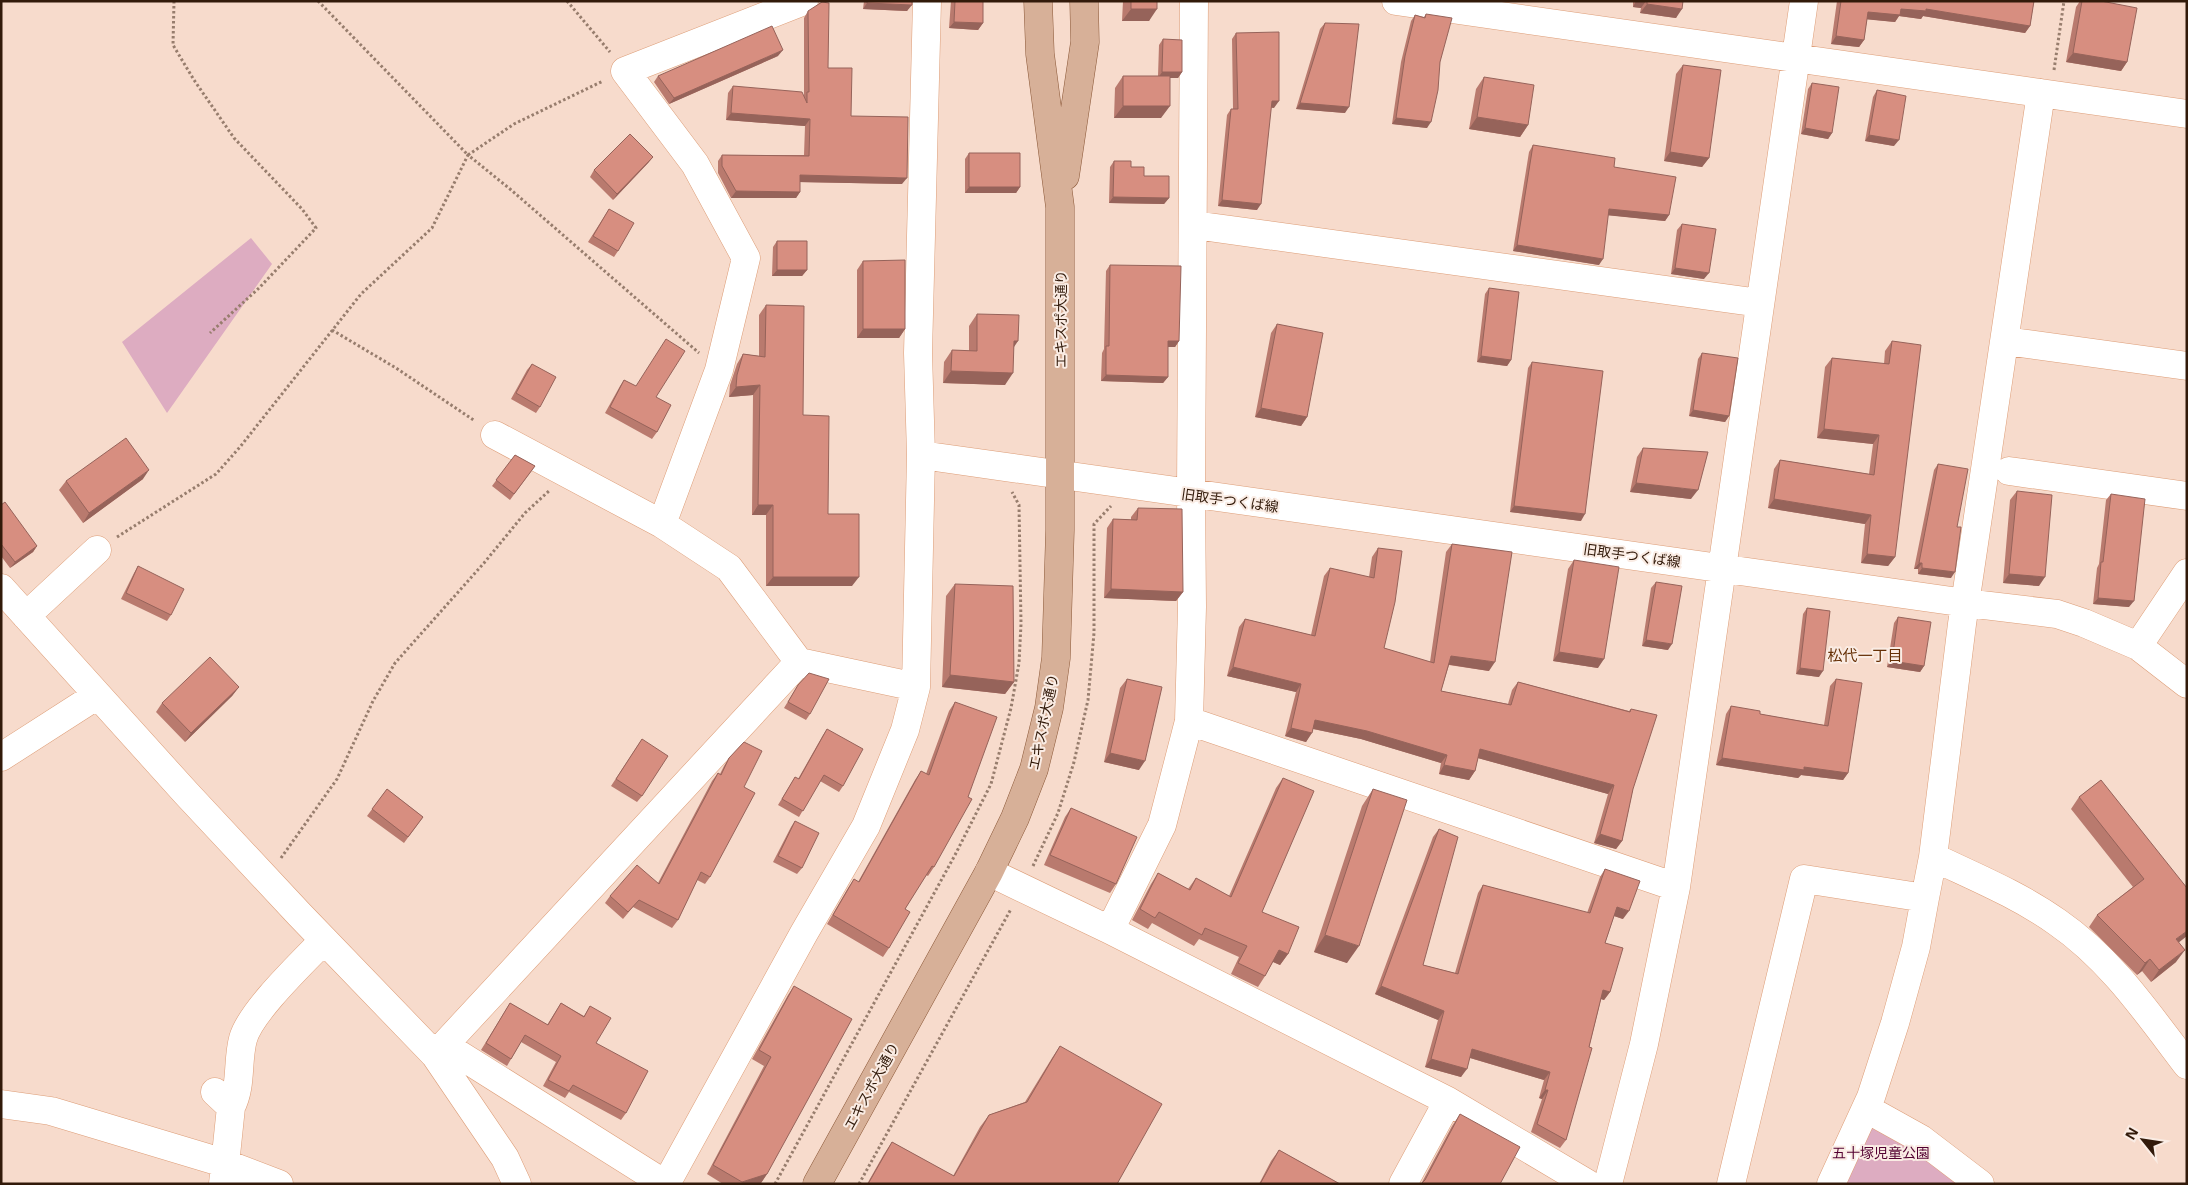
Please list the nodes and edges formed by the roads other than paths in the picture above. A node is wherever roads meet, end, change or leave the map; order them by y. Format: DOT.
graph roads {
  1 [pos="804,1"];
  2 [pos="927,1"];
  3 [pos="1038,1"];
  4 [pos="1084,1"];
  5 [pos="1194,1"];
  6 [pos="1396,1"];
  7 [pos="1804,1"];
  8 [pos="1796,59"];
  9 [pos="2047,83"];
  10 [pos="2187,114"];
  11 [pos="1060,207"];
  12 [pos="1194,225"];
  13 [pos="1760,303"];
  14 [pos="2004,341"];
  15 [pos="2187,366"];
  16 [pos="495,435"];
  17 [pos="921,455"];
  18 [pos="2010,471"];
  19 [pos="1059,474"];
  20 [pos="1191,494"];
  21 [pos="2187,496"];
  22 [pos="662,524"];
  23 [pos="97,550"];
  24 [pos="1721,567"];
  25 [pos="2187,572"];
  26 [pos="1,588"];
  27 [pos="1966,603"];
  28 [pos="26,616"];
  29 [pos="2138,646"];
  30 [pos="799,662"];
  31 [pos="2187,684"];
  32 [pos="916,687"];
  33 [pos="96,696"];
  34 [pos="1189,721"];
  35 [pos="1,757"];
  36 [pos="1933,857"];
  37 [pos="989,872"];
  38 [pos="1676,887"];
  39 [pos="1925,898"];
  40 [pos="1110,930"];
  41 [pos="324,940"];
  42 [pos="440,1050"];
  43 [pos="2187,1065"];
  44 [pos="1448,1101"];
  45 [pos="1,1104"];
  46 [pos="1867,1109"];
  47 [pos="223,1173"];
  48 [pos="279,1184"];
  49 [pos="517,1184"];
  50 [pos="666,1184"];
  51 [pos="816,1184"];
  52 [pos="1404,1184"];
  53 [pos="1588,1184"];
  54 [pos="1608,1184"];
  55 [pos="1731,1184"];
  56 [pos="1830,1184"];
  57 [pos="1980,1184"];
  1 -- 22 [label="street"];
  2 -- 17 [label="street"];
  3 -- 11 [label="main road, エキスポ大通り"];
  4 -- 11 [label="main road, エキスポ大通り"];
  5 -- 12 [label="street"];
  6 -- 8 [label="street"];
  7 -- 8 [label="street"];
  8 -- 9 [label="street"];
  8 -- 13 [label="street"];
  9 -- 10 [label="street"];
  9 -- 14 [label="street"];
  11 -- 19 [label="main road, エキスポ大通り"];
  12 -- 13 [label="street"];
  12 -- 20 [label="street"];
  13 -- 24 [label="street"];
  14 -- 15 [label="street"];
  14 -- 27 [label="street"];
  16 -- 22 [label="street"];
  17 -- 19 [label="street, 旧取手つくば線"];
  17 -- 32 [label="street"];
  18 -- 21 [label="street"];
  19 -- 20 [label="street, 旧取手つくば線"];
  19 -- 37 [label="main road, エキスポ大通り"];
  20 -- 24 [label="street, 旧取手つくば線"];
  20 -- 34 [label="street"];
  22 -- 30 [label="street"];
  23 -- 28 [label="street"];
  24 -- 27 [label="street, 旧取手つくば線"];
  24 -- 38 [label="street"];
  25 -- 29 [label="street"];
  26 -- 28 [label="street"];
  27 -- 29 [label="street, 旧取手つくば線"];
  27 -- 36 [label="street"];
  28 -- 33 [label="street"];
  29 -- 31 [label="street, 旧取手つくば線"];
  30 -- 32 [label="street"];
  30 -- 42 [label="street"];
  32 -- 50 [label="street"];
  33 -- 35 [label="street"];
  33 -- 41 [label="street"];
  34 -- 38 [label="street"];
  34 -- 40 [label="street"];
  36 -- 39 [label="street"];
  36 -- 43 [label="street"];
  37 -- 40 [label="street"];
  37 -- 51 [label="main road, エキスポ大通り"];
  38 -- 54 [label="street"];
  39 -- 46 [label="street"];
  39 -- 55 [label="street"];
  40 -- 44 [label="street"];
  41 -- 42 [label="street"];
  41 -- 47 [label="street"];
  42 -- 49 [label="street"];
  42 -- 50 [label="street"];
  44 -- 52 [label="street"];
  44 -- 53 [label="street"];
  45 -- 47 [label="street"];
  46 -- 56 [label="street"];
  46 -- 57 [label="street"];
  47 -- 48 [label="street"];
}
